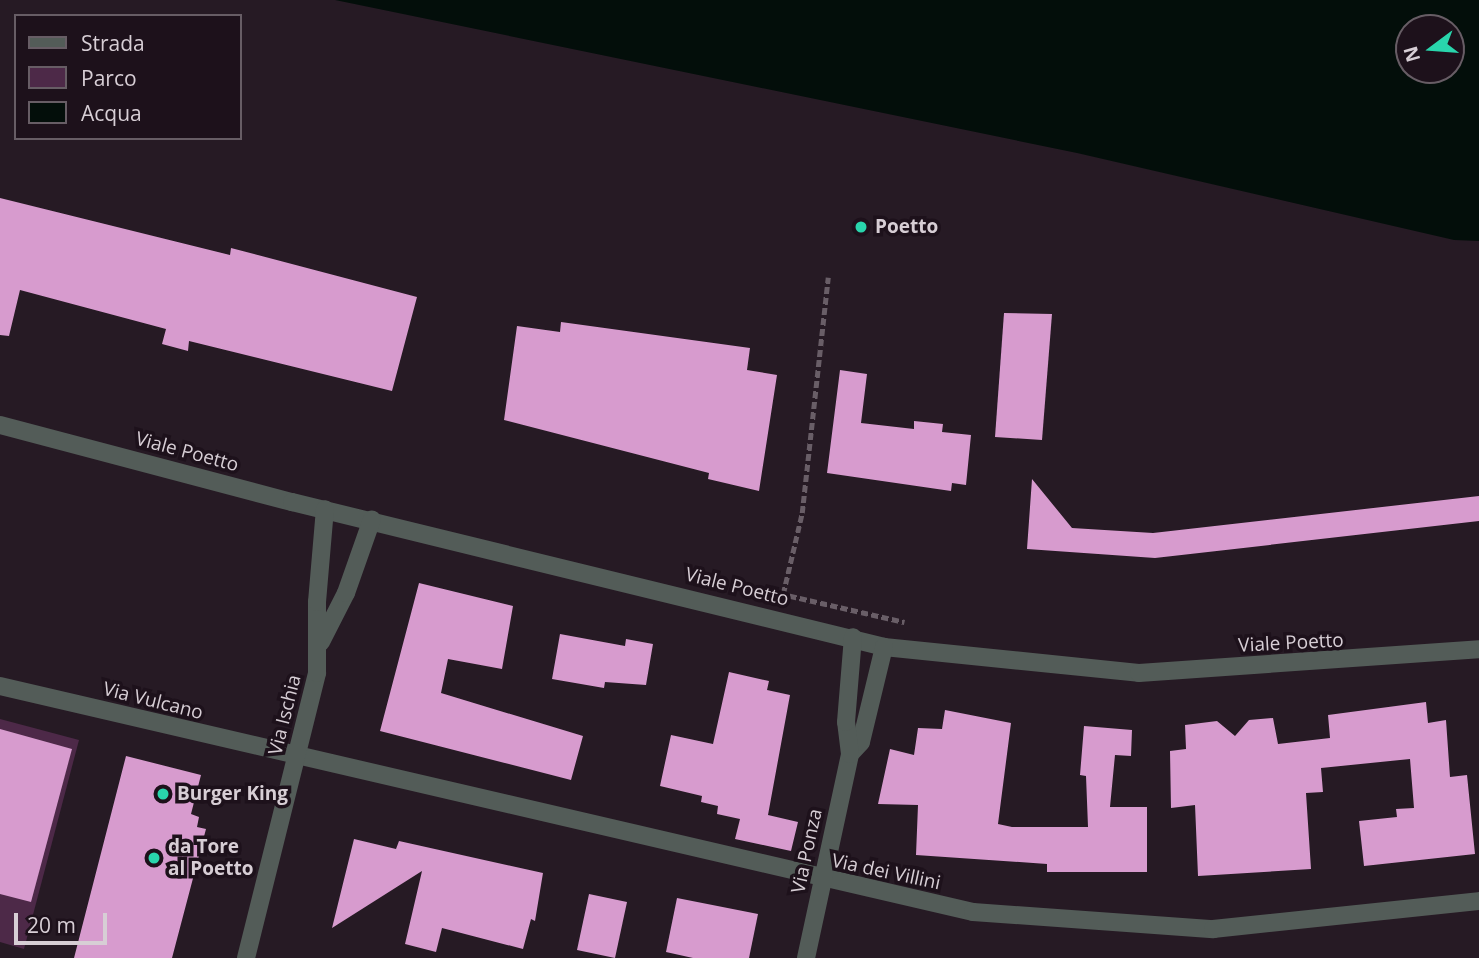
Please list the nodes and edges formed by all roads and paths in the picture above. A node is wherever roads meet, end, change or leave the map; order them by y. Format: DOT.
graph roads {
  1 [pos="828,277"];
  2 [pos="0,425"];
  3 [pos="325,509"];
  4 [pos="372,519"];
  5 [pos="757,588"];
  6 [pos="783,594"];
  7 [pos="913,624"];
  8 [pos="853,637"];
  9 [pos="319,645"];
  10 [pos="884,647"];
  11 [pos="1479,649"];
  12 [pos="0,686"];
  13 [pos="850,754"];
  14 [pos="296,757"];
  15 [pos="822,880"];
  16 [pos="1479,901"];
  17 [pos="246,958"];
  18 [pos="806,958"];
  1 -- 6 [label="path"];
  2 -- 3 [label="street, Viale Poetto"];
  3 -- 4 [label="street, Viale Poetto"];
  3 -- 9 [label="street, Via Ischia"];
  4 -- 8 [label="street, Viale Poetto"];
  4 -- 9 [label="street, Via Ischia"];
  5 -- 6 [label="path"];
  6 -- 7 [label="path"];
  8 -- 10 [label="street, Viale Poetto"];
  8 -- 13 [label="street, Via Ponza"];
  9 -- 14 [label="street, Via Ischia"];
  10 -- 11 [label="street, Viale Poetto"];
  10 -- 13 [label="street, Via Ponza"];
  12 -- 14 [label="street, Via Vulcano"];
  13 -- 15 [label="street, Via Ponza"];
  14 -- 15 [label="street, Via dei Villini"];
  14 -- 17 [label="street, Via Ischia"];
  15 -- 16 [label="street, Via dei Villini"];
  15 -- 18 [label="street, Via Ponza"];
}
